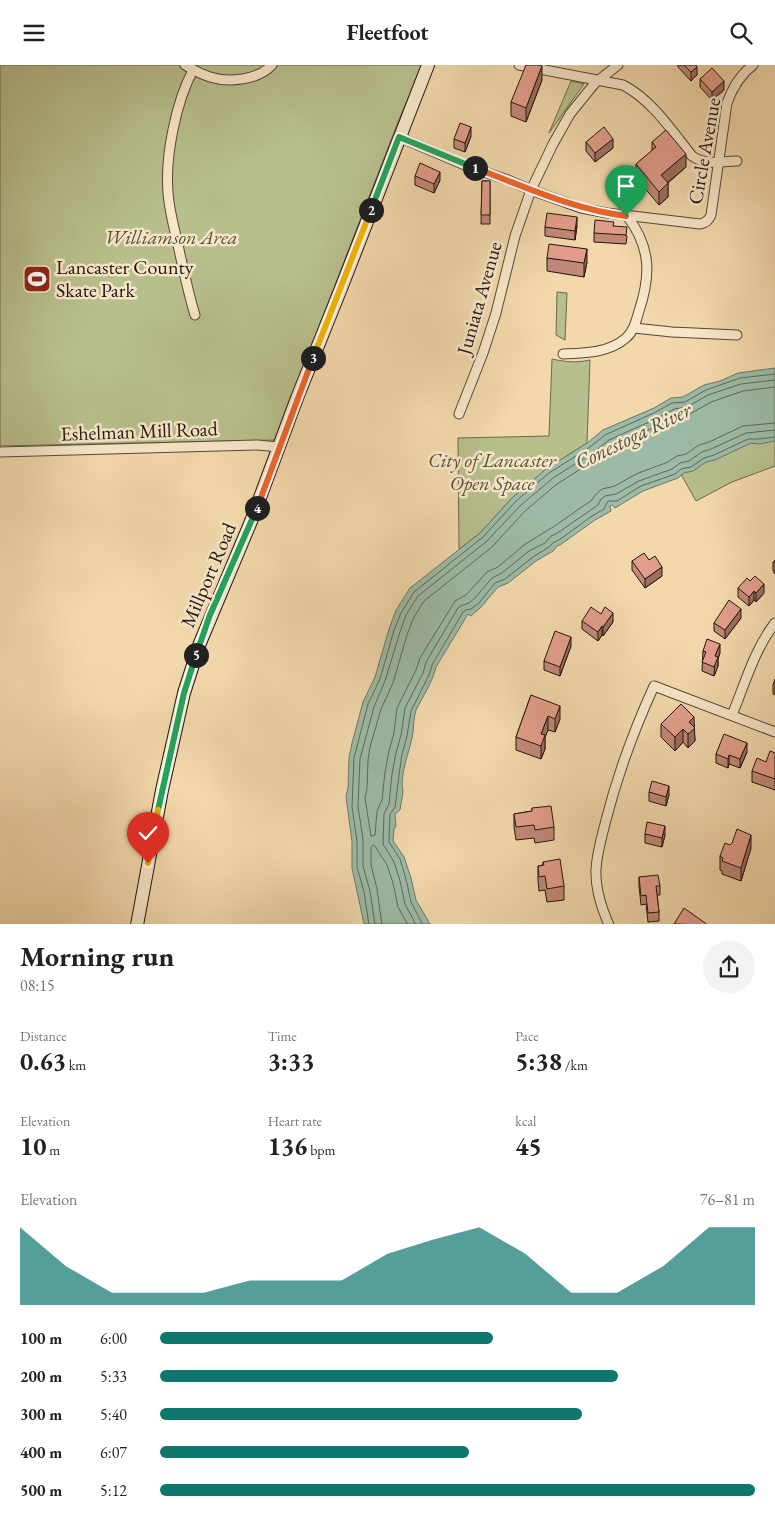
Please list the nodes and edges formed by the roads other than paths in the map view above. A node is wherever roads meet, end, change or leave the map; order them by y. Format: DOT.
graph roads {
  1 [pos="272,65"];
  2 [pos="428,65"];
  3 [pos="519,65"];
  4 [pos="618,65"];
  5 [pos="753,65"];
  6 [pos="189,67"];
  7 [pos="600,80"];
  8 [pos="399,137"];
  9 [pos="718,161"];
  10 [pos="738,161"];
  11 [pos="531,190"];
  12 [pos="626,216"];
  13 [pos="195,315"];
  14 [pos="634,328"];
  15 [pos="737,335"];
  16 [pos="563,354"];
  17 [pos="460,414"];
  18 [pos="279,447"];
  19 [pos="0,452"];
  20 [pos="775,623"];
  21 [pos="732,715"];
  22 [pos="775,732"];
  23 [pos="137,924"];
  24 [pos="609,924"];
  1 -- 6 [label="street"];
  2 -- 8 [label="main road, Millport Road"];
  3 -- 7 [label="street"];
  4 -- 7 [label="street"];
  5 -- 9 [label="street, Circle Avenue"];
  6 -- 13 [label="street"];
  7 -- 9 [label="street"];
  7 -- 11 [label="street"];
  8 -- 11 [label="street"];
  8 -- 18 [label="main road, Millport Road"];
  9 -- 10 [label="street"];
  9 -- 12 [label="street, Circle Avenue"];
  11 -- 12 [label="street"];
  11 -- 17 [label="street, Juniata Avenue"];
  12 -- 14 [label="street"];
  14 -- 15 [label="street"];
  14 -- 16 [label="street"];
  18 -- 19 [label="street, Eshelman Mill Road"];
  18 -- 23 [label="main road, Millport Road"];
  20 -- 21 [label="street"];
  21 -- 22 [label="street"];
  21 -- 24 [label="street"];
}
